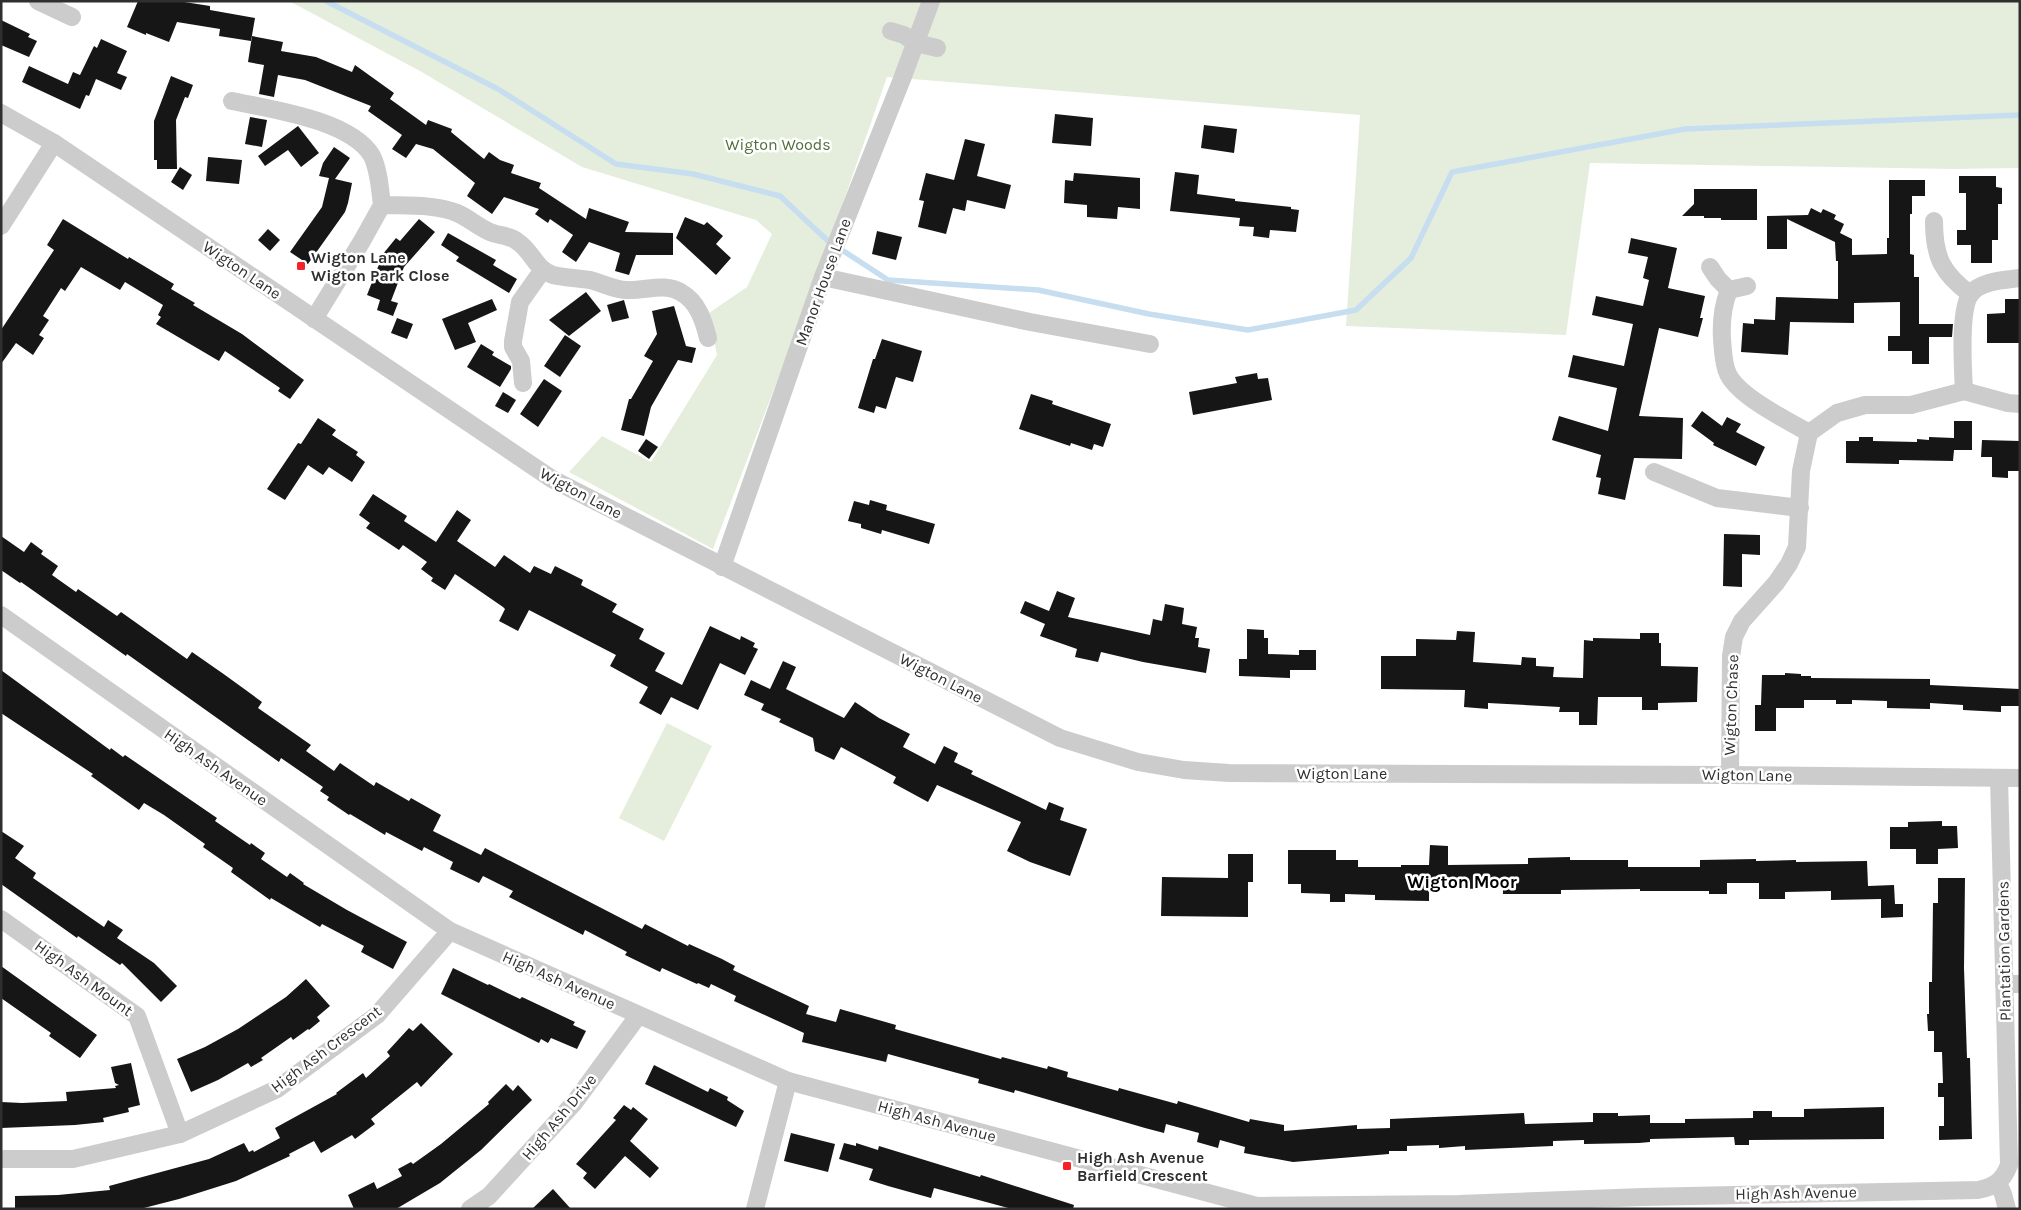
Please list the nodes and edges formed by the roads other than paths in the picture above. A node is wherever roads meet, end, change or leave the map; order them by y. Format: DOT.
graph roads {
  1 [pos="38,1"];
  2 [pos="931,1"];
  3 [pos="72,17"];
  4 [pos="891,31"];
  5 [pos="916,43"];
  6 [pos="937,48"];
  7 [pos="232,101"];
  8 [pos="1,113"];
  9 [pos="54,143"];
  10 [pos="382,205"];
  11 [pos="1934,221"];
  12 [pos="1,226"];
  13 [pos="1710,266"];
  14 [pos="542,271"];
  15 [pos="823,277"];
  16 [pos="2020,278"];
  17 [pos="1747,286"];
  18 [pos="1729,290"];
  19 [pos="1970,294"];
  20 [pos="314,319"];
  21 [pos="708,338"];
  22 [pos="1150,344"];
  23 [pos="523,383"];
  24 [pos="1964,391"];
  25 [pos="2020,404"];
  26 [pos="1809,433"];
  27 [pos="1654,472"];
  28 [pos="1800,508"];
  29 [pos="722,566"];
  30 [pos="1,615"];
  31 [pos="1730,775"];
  32 [pos="1999,778"];
  33 [pos="2020,778"];
  34 [pos="1,919"];
  35 [pos="450,931"];
  36 [pos="2012,984"];
  37 [pos="638,1016"];
  38 [pos="788,1081"];
  39 [pos="180,1134"];
  40 [pos="1,1159"];
  41 [pos="1998,1183"];
  42 [pos="1825,1201"];
  43 [pos="1642,1203"];
  44 [pos="1459,1206"];
  45 [pos="470,1209"];
  46 [pos="755,1209"];
  47 [pos="2006,1209"];
  1 -- 3 [label="street"];
  2 -- 5 [label="street, Manor House Lane"];
  4 -- 5 [label="street"];
  5 -- 6 [label="street"];
  5 -- 15 [label="street, Manor House Lane"];
  7 -- 10 [label="street"];
  8 -- 9 [label="street, Wigton Lane"];
  9 -- 12 [label="street"];
  9 -- 20 [label="street, Wigton Lane"];
  10 -- 14 [label="street"];
  10 -- 20 [label="street"];
  11 -- 19 [label="street"];
  13 -- 18 [label="street"];
  14 -- 21 [label="street"];
  14 -- 23 [label="street"];
  15 -- 22 [label="street"];
  15 -- 29 [label="street, Manor House Lane"];
  16 -- 19 [label="street"];
  17 -- 18 [label="street"];
  18 -- 26 [label="street"];
  19 -- 24 [label="street"];
  20 -- 29 [label="street, Wigton Lane"];
  24 -- 25 [label="street"];
  24 -- 26 [label="street"];
  26 -- 28 [label="street, Wigton Chase"];
  27 -- 28 [label="street"];
  28 -- 31 [label="street, Wigton Chase"];
  29 -- 31 [label="street, Wigton Lane"];
  30 -- 35 [label="street, High Ash Avenue"];
  31 -- 32 [label="street, Wigton Lane"];
  32 -- 33 [label="street, Wigton Lane"];
  32 -- 36 [label="street, Plantation Gardens"];
  34 -- 39 [label="street, High Ash Mount"];
  35 -- 37 [label="street, High Ash Avenue"];
  35 -- 39 [label="street, High Ash Crescent"];
  36 -- 41 [label="street, Plantation Gardens"];
  37 -- 38 [label="street, High Ash Avenue"];
  37 -- 45 [label="street, High Ash Drive"];
  38 -- 44 [label="street, High Ash Avenue"];
  38 -- 46 [label="street"];
  39 -- 40 [label="street, High Ash Crescent"];
  41 -- 42 [label="street, High Ash Avenue"];
  41 -- 47 [label="street"];
  42 -- 43 [label="street, High Ash Avenue"];
  43 -- 44 [label="street, High Ash Avenue"];
}
